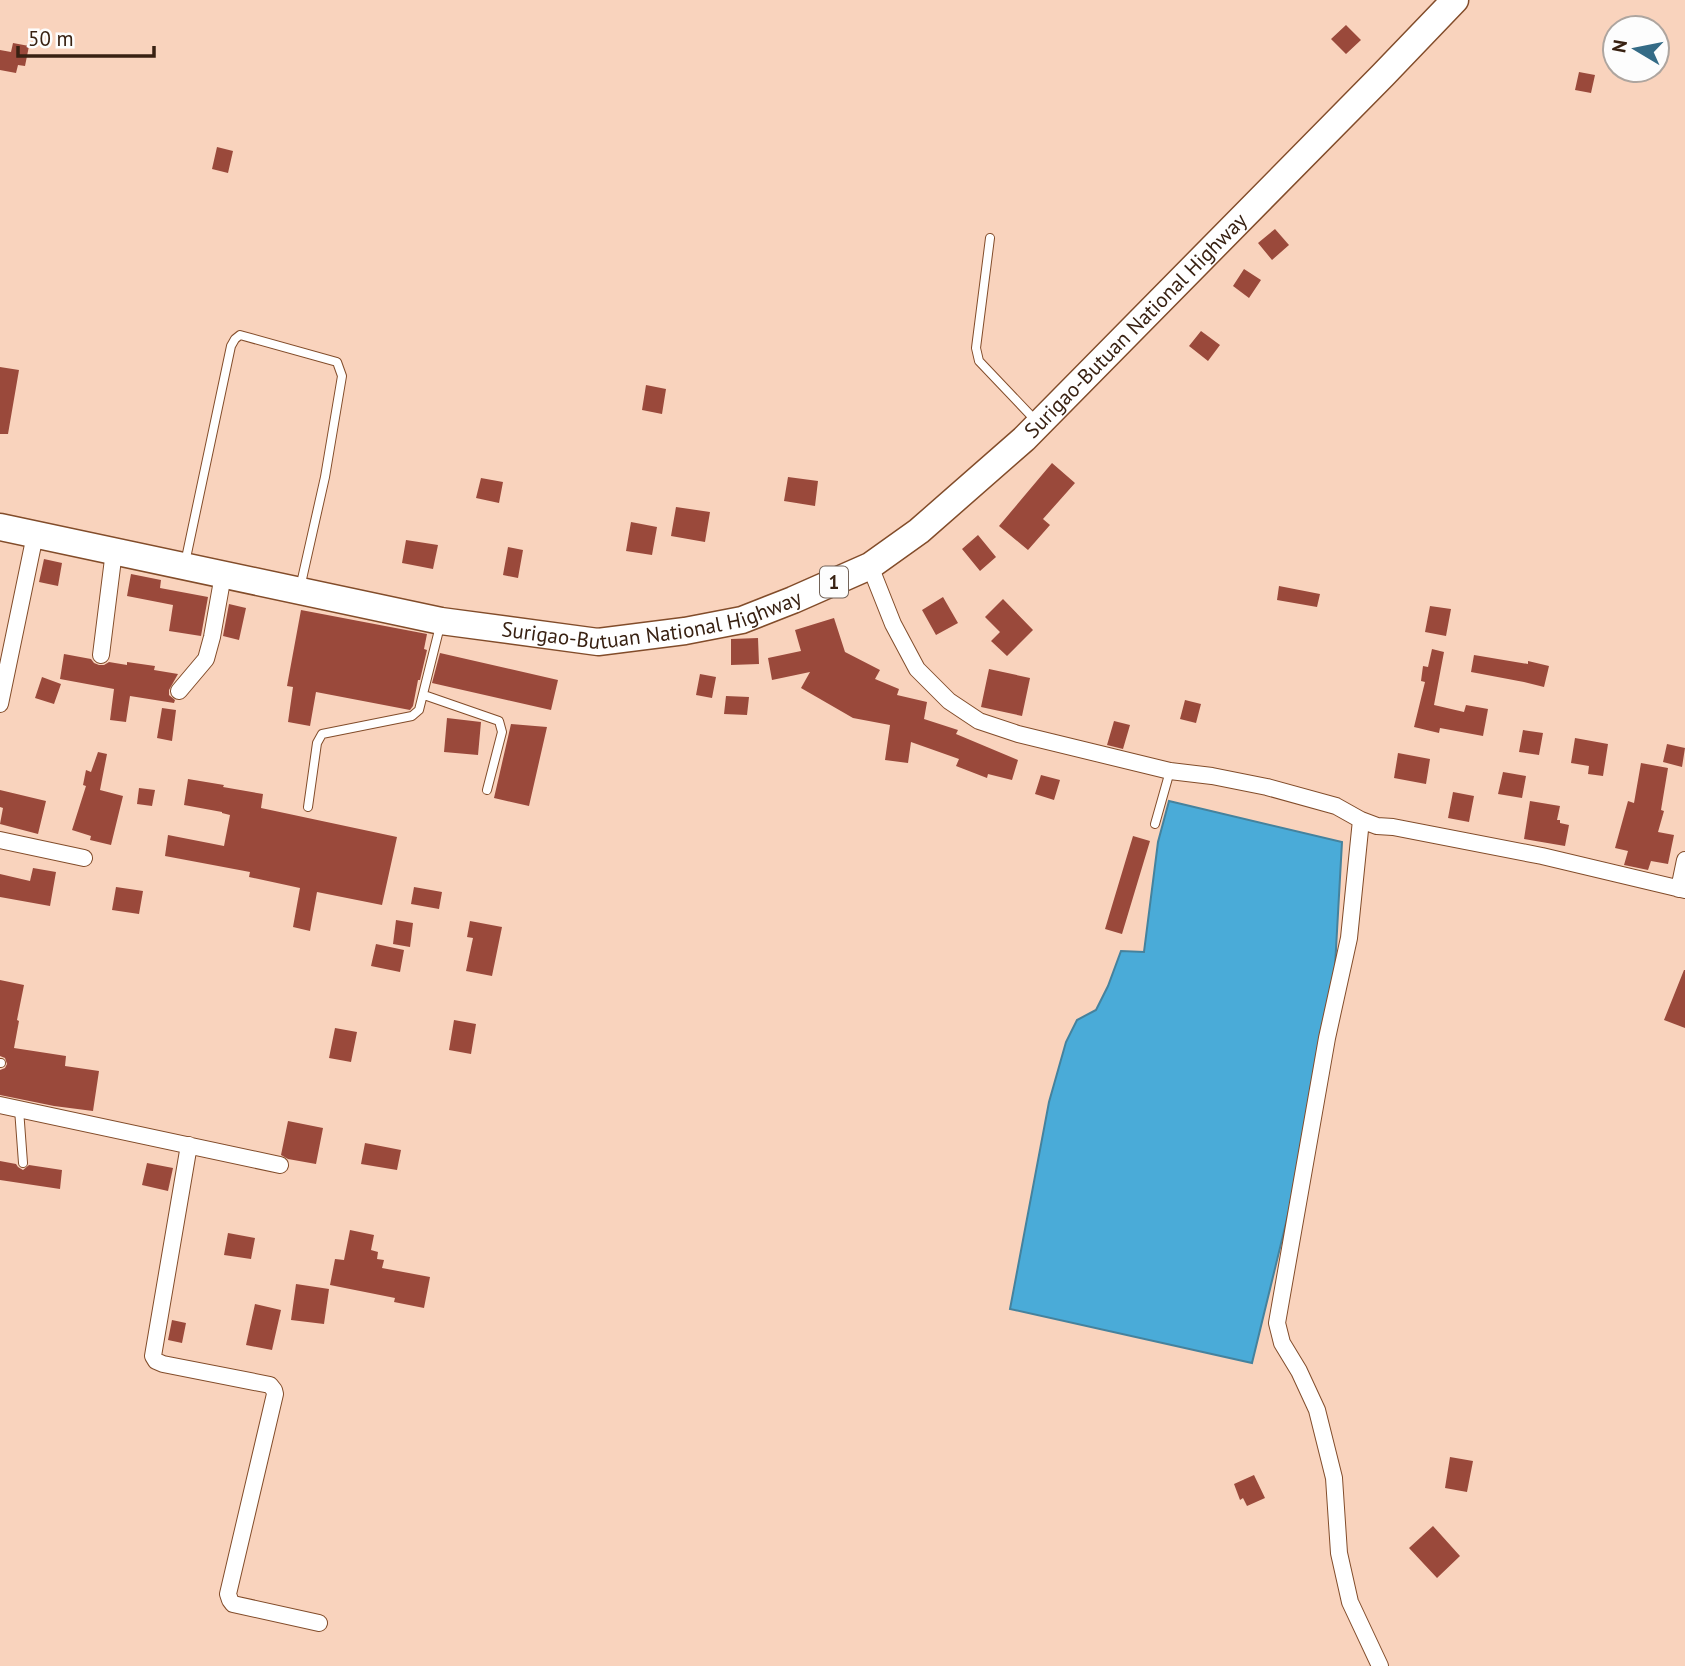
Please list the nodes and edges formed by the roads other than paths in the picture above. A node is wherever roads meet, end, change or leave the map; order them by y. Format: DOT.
graph roads {
  1 [pos="1455,0"];
  2 [pos="990,238"];
  3 [pos="1039,424"];
  4 [pos="0,527"];
  5 [pos="35,535"];
  6 [pos="114,551"];
  7 [pos="184,566"];
  8 [pos="870,566"];
  9 [pos="223,575"];
  10 [pos="300,591"];
  11 [pos="441,621"];
  12 [pos="101,655"];
  13 [pos="179,691"];
  14 [pos="424,695"];
  15 [pos="0,702"];
  16 [pos="1170,771"];
  17 [pos="486,790"];
  18 [pos="308,807"];
  19 [pos="1361,820"];
  20 [pos="1155,824"];
  21 [pos="0,840"];
  22 [pos="84,858"];
  23 [pos="1685,860"];
  24 [pos="1682,890"];
  25 [pos="0,1105"];
  26 [pos="19,1109"];
  27 [pos="189,1145"];
  28 [pos="23,1163"];
  29 [pos="280,1165"];
  30 [pos="319,1623"];
  31 [pos="1380,1666"];
  1 -- 3 [label="highway, Surigao-Butuan National Highway / 1"];
  2 -- 3 [label="lane"];
  3 -- 8 [label="highway, Surigao-Butuan National Highway / 1"];
  4 -- 5 [label="highway, Surigao-Butuan National Highway / 1"];
  5 -- 6 [label="highway, Surigao-Butuan National Highway / 1"];
  5 -- 15 [label="street"];
  6 -- 7 [label="highway, Surigao-Butuan National Highway / 1"];
  6 -- 12 [label="street"];
  7 -- 9 [label="highway, Surigao-Butuan National Highway / 1"];
  7 -- 10 [label="lane"];
  8 -- 11 [label="highway, Surigao-Butuan National Highway / 1"];
  8 -- 16 [label="street"];
  9 -- 10 [label="highway, Surigao-Butuan National Highway / 1"];
  9 -- 13 [label="street"];
  10 -- 11 [label="highway, Surigao-Butuan National Highway / 1"];
  11 -- 14 [label="lane"];
  14 -- 17 [label="lane"];
  14 -- 18 [label="lane"];
  16 -- 19 [label="street"];
  16 -- 20 [label="lane"];
  19 -- 24 [label="street"];
  19 -- 31 [label="street"];
  21 -- 22 [label="street"];
  23 -- 24 [label="street"];
  25 -- 26 [label="street"];
  26 -- 27 [label="street"];
  26 -- 28 [label="lane"];
  27 -- 29 [label="street"];
  27 -- 30 [label="street"];
}
